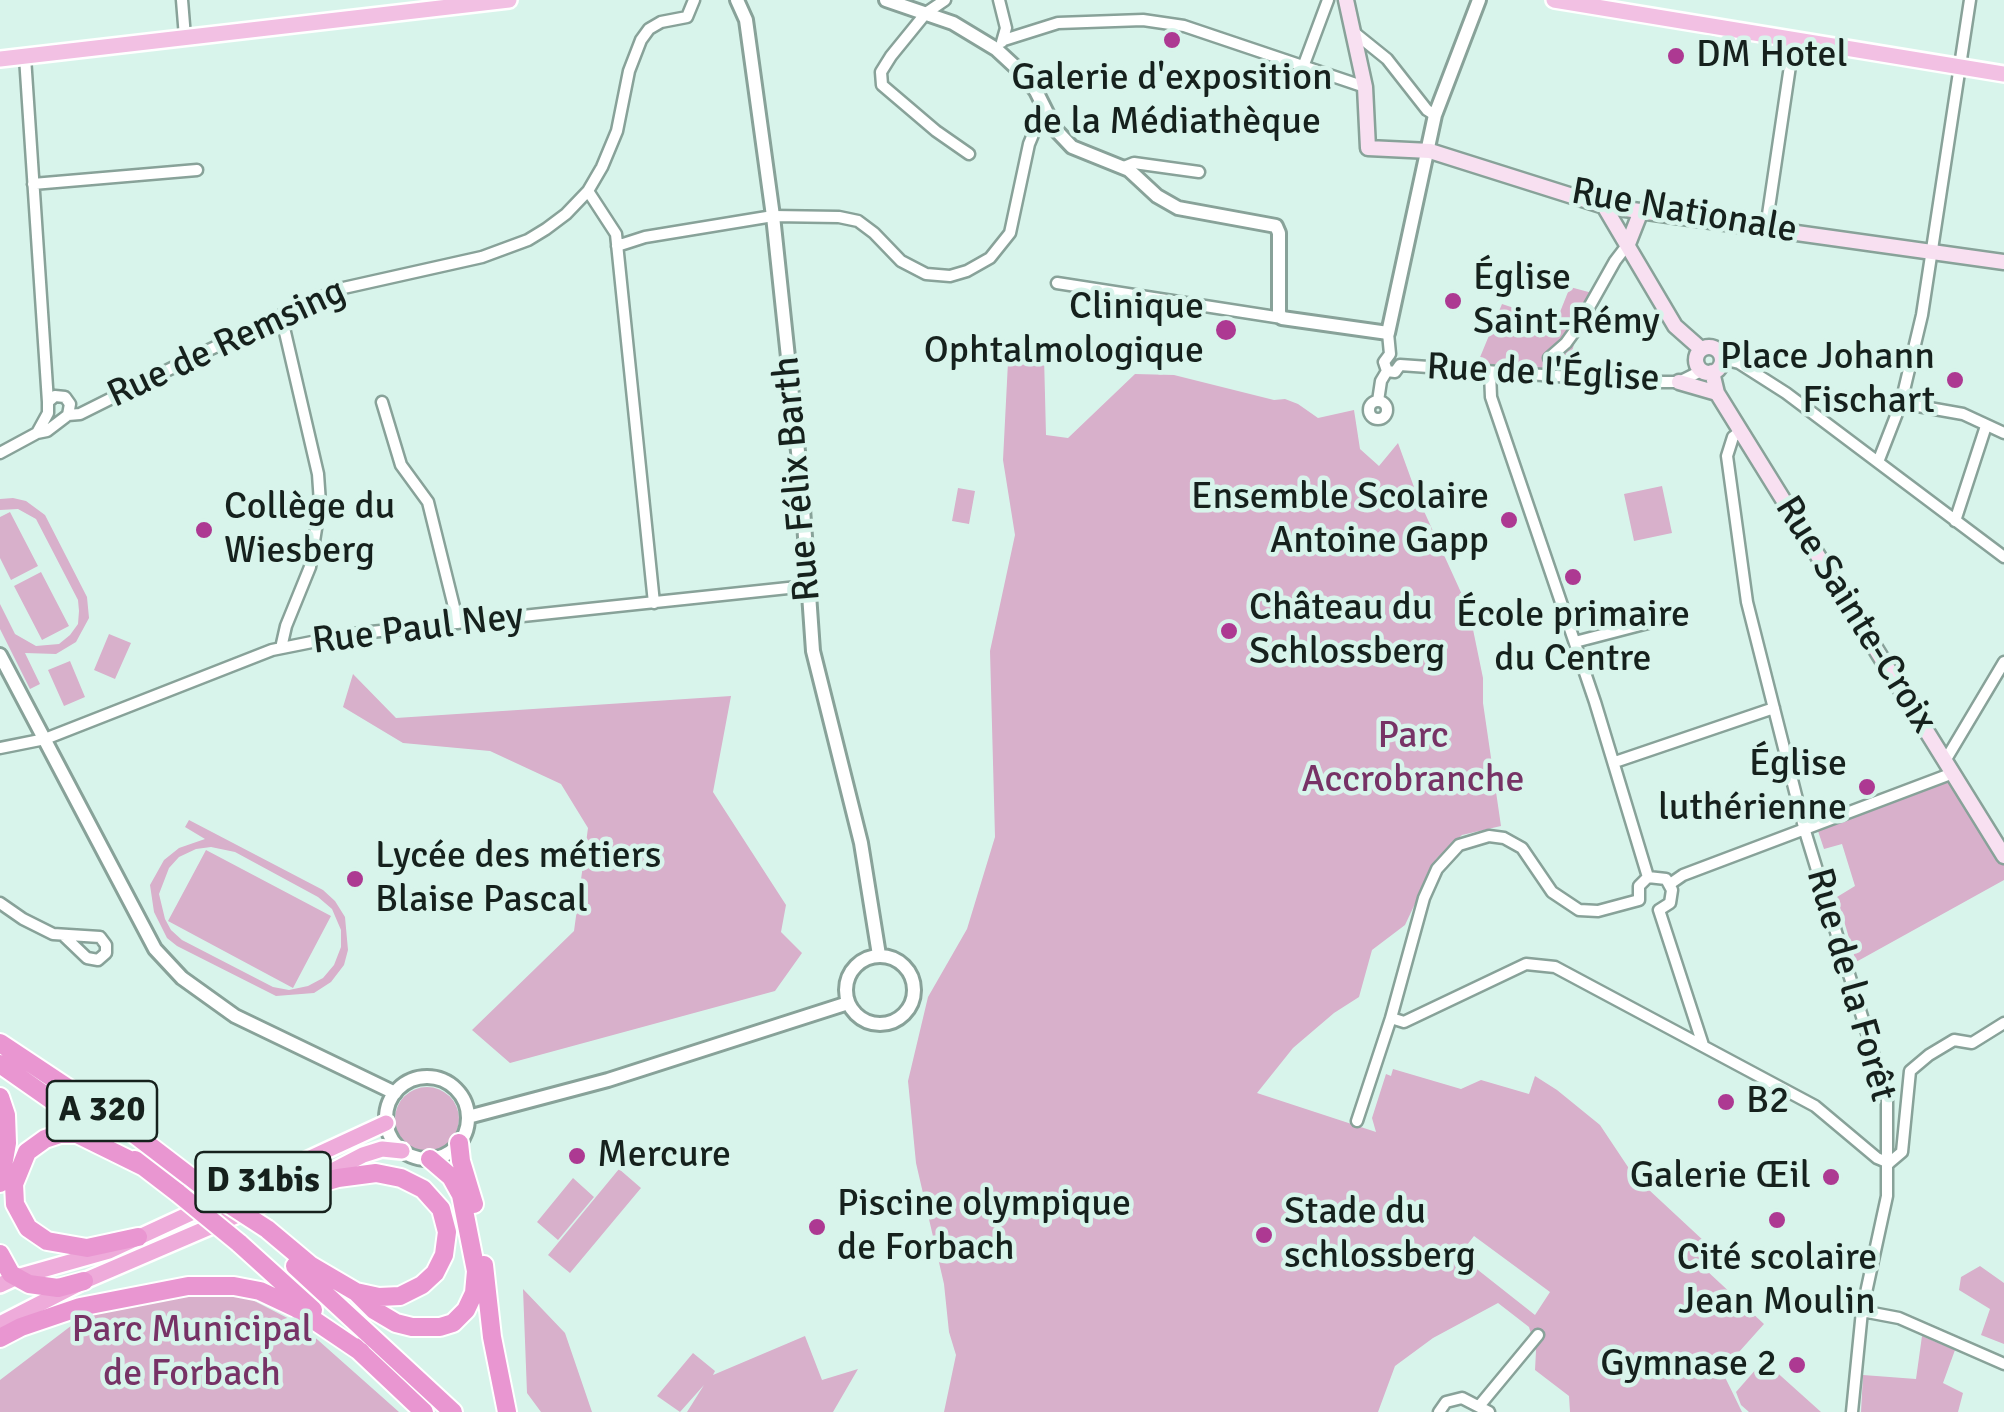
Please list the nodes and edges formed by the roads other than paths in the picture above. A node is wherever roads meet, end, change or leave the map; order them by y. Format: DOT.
graph roads {
  1 [pos="182,0"];
  2 [pos="509,0"];
  3 [pos="694,0"];
  4 [pos="737,0"];
  5 [pos="886,0"];
  6 [pos="945,0"];
  7 [pos="999,0"];
  8 [pos="1328,0"];
  9 [pos="1346,0"];
  10 [pos="1480,0"];
  11 [pos="1554,0"];
  12 [pos="1970,0"];
  13 [pos="926,13"];
  14 [pos="1356,34"];
  15 [pos="185,37"];
  16 [pos="1794,39"];
  17 [pos="1000,45"];
  18 [pos="25,57"];
  19 [pos="0,58"];
  20 [pos="1303,66"];
  21 [pos="1962,67"];
  22 [pos="2004,74"];
  23 [pos="1365,87"];
  24 [pos="1042,111"];
  25 [pos="1435,115"];
  26 [pos="1055,129"];
  27 [pos="1036,134"];
  28 [pos="1430,151"];
  29 [pos="968,154"];
  30 [pos="1124,167"];
  31 [pos="197,170"];
  32 [pos="1199,172"];
  33 [pos="33,184"];
  34 [pos="588,191"];
  35 [pos="1604,206"];
  36 [pos="1641,211"];
  37 [pos="774,216"];
  38 [pos="1766,228"];
  39 [pos="1628,244"];
  40 [pos="617,246"];
  41 [pos="1932,251"];
  42 [pos="2004,262"];
  43 [pos="1057,283"];
  44 [pos="281,315"];
  45 [pos="1282,318"];
  46 [pos="1388,333"];
  47 [pos="1700,350"];
  48 [pos="1390,354"];
  49 [pos="1549,358"];
  50 [pos="1722,359"];
  51 [pos="1400,365"];
  52 [pos="1387,370"];
  53 [pos="1707,372"];
  54 [pos="1490,373"];
  55 [pos="1679,382"];
  56 [pos="1717,393"];
  57 [pos="1378,400"];
  58 [pos="382,402"];
  59 [pos="1901,403"];
  60 [pos="48,407"];
  61 [pos="66,413"];
  62 [pos="1986,426"];
  63 [pos="1741,431"];
  64 [pos="37,433"];
  65 [pos="2004,433"];
  66 [pos="0,453"];
  67 [pos="1878,462"];
  68 [pos="1955,521"];
  69 [pos="2004,557"];
  70 [pos="806,586"];
  71 [pos="654,604"];
  72 [pos="1675,616"];
  73 [pos="458,623"];
  74 [pos="1575,642"];
  75 [pos="280,648"];
  76 [pos="0,656"];
  77 [pos="2004,662"];
  78 [pos="1774,708"];
  79 [pos="44,740"];
  80 [pos="0,748"];
  81 [pos="1615,762"];
  82 [pos="1949,767"];
  83 [pos="1805,831"];
  84 [pos="2004,856"];
  85 [pos="1648,877"];
  86 [pos="1670,884"];
  87 [pos="1639,900"];
  88 [pos="0,903"];
  89 [pos="1659,910"];
  90 [pos="64,936"];
  91 [pos="879,955"];
  92 [pos="848,1003"];
  93 [pos="1391,1018"];
  94 [pos="2004,1023"];
  95 [pos="0,1043"];
  96 [pos="1703,1044"];
  97 [pos="0,1064"];
  98 [pos="394,1092"];
  99 [pos="0,1097"];
  100 [pos="468,1117"];
  101 [pos="1357,1121"];
  102 [pos="386,1123"];
  103 [pos="460,1142"];
  104 [pos="402,1151"];
  105 [pos="430,1159"];
  106 [pos="1889,1163"];
  107 [pos="144,1166"];
  108 [pos="0,1184"];
  109 [pos="296,1190"];
  110 [pos="263,1231"];
  111 [pos="138,1237"];
  112 [pos="0,1254"];
  113 [pos="8,1281"];
  114 [pos="84,1281"];
  115 [pos="356,1292"];
  116 [pos="1862,1311"];
  117 [pos="0,1324"];
  118 [pos="1538,1335"];
  119 [pos="0,1338"];
  120 [pos="361,1352"];
  121 [pos="2004,1364"];
  122 [pos="1485,1409"];
  123 [pos="424,1412"];
  124 [pos="452,1412"];
  125 [pos="507,1412"];
  126 [pos="1439,1412"];
  127 [pos="1852,1412"];
  1 -- 15 [label="street"];
  2 -- 15 [label="main road"];
  3 -- 34 [label="street, Rue de Remsing"];
  4 -- 37 [label="street, Rue Félix Barth"];
  5 -- 13 [label="street"];
  6 -- 13 [label="street"];
  7 -- 17 [label="street"];
  8 -- 20 [label="street"];
  9 -- 14 [label="main road"];
  10 -- 25 [label="street"];
  11 -- 16 [label="main road"];
  12 -- 21 [label="street"];
  13 -- 17 [label="street"];
  13 -- 29 [label="street"];
  14 -- 23 [label="main road"];
  14 -- 25 [label="street"];
  15 -- 18 [label="main road"];
  16 -- 21 [label="main road"];
  16 -- 38 [label="street"];
  17 -- 20 [label="street"];
  17 -- 24 [label="street"];
  18 -- 19 [label="main road"];
  18 -- 33 [label="street"];
  20 -- 23 [label="street"];
  21 -- 22 [label="main road"];
  21 -- 41 [label="street"];
  23 -- 28 [label="main road, Rue Nationale"];
  24 -- 26 [label="street"];
  24 -- 27 [label="street"];
  25 -- 28 [label="street"];
  26 -- 27 [label="street"];
  26 -- 30 [label="street"];
  27 -- 37 [label="street"];
  28 -- 35 [label="main road, Rue Nationale"];
  28 -- 46 [label="street"];
  30 -- 32 [label="street"];
  30 -- 45 [label="street"];
  31 -- 33 [label="street"];
  33 -- 60 [label="street"];
  34 -- 40 [label="street"];
  34 -- 44 [label="street, Rue de Remsing"];
  35 -- 36 [label="main road, Rue Nationale"];
  35 -- 39 [label="main road"];
  36 -- 38 [label="main road, Rue Nationale"];
  36 -- 39 [label="main road"];
  37 -- 40 [label="street"];
  37 -- 70 [label="street, Rue Félix Barth"];
  38 -- 41 [label="main road, Rue Nationale"];
  39 -- 47 [label="main road"];
  39 -- 49 [label="street"];
  40 -- 71 [label="street"];
  41 -- 42 [label="main road, Rue Nationale"];
  41 -- 59 [label="street"];
  43 -- 45 [label="street"];
  44 -- 61 [label="street, Rue de Remsing"];
  44 -- 75 [label="street"];
  45 -- 46 [label="street, Rue de l'Église"];
  46 -- 48 [label="street"];
  47 -- 50 [label="main road"];
  47 -- 53 [label="main road"];
  48 -- 51 [label="street"];
  48 -- 52 [label="street"];
  50 -- 53 [label="main road"];
  50 -- 67 [label="street"];
  51 -- 52 [label="street, Rue de l'Église"];
  51 -- 54 [label="street, Rue de l'Église"];
  52 -- 57 [label="street"];
  53 -- 55 [label="street, Rue de l'Église"];
  53 -- 56 [label="main road, Rue Sainte-Croix"];
  54 -- 55 [label="street, Rue de l'Église"];
  54 -- 74 [label="street"];
  55 -- 56 [label="main road"];
  56 -- 63 [label="main road, Rue Sainte-Croix"];
  58 -- 73 [label="street"];
  59 -- 62 [label="street"];
  59 -- 67 [label="street"];
  60 -- 61 [label="street"];
  60 -- 61 [label="street"];
  60 -- 64 [label="street"];
  61 -- 64 [label="street, Rue de Remsing"];
  62 -- 65 [label="street"];
  62 -- 68 [label="street"];
  63 -- 78 [label="street, Rue de la Forêt"];
  63 -- 82 [label="main road, Rue Sainte-Croix"];
  64 -- 66 [label="street, Rue de Remsing"];
  67 -- 68 [label="street"];
  68 -- 69 [label="street"];
  70 -- 71 [label="street, Rue Paul Ney"];
  70 -- 91 [label="street, Rue Félix Barth"];
  71 -- 73 [label="street, Rue Paul Ney"];
  72 -- 74 [label="street"];
  73 -- 75 [label="street, Rue Paul Ney"];
  74 -- 81 [label="street"];
  75 -- 79 [label="street, Rue Paul Ney"];
  76 -- 79 [label="street"];
  77 -- 82 [label="street"];
  78 -- 81 [label="street"];
  78 -- 83 [label="street, Rue de la Forêt"];
  79 -- 80 [label="street, Rue Paul Ney"];
  79 -- 98 [label="street"];
  81 -- 85 [label="street"];
  82 -- 83 [label="street"];
  82 -- 84 [label="main road, Rue Sainte-Croix"];
  83 -- 86 [label="street"];
  83 -- 106 [label="street, Rue de la Forêt"];
  85 -- 86 [label="street"];
  85 -- 87 [label="street"];
  86 -- 89 [label="street"];
  87 -- 89 [label="street"];
  87 -- 93 [label="street"];
  88 -- 90 [label="street"];
  89 -- 96 [label="street"];
  91 -- 92 [label="street"];
  91 -- 92 [label="street"];
  92 -- 100 [label="street"];
  93 -- 96 [label="street"];
  93 -- 101 [label="street"];
  94 -- 106 [label="street"];
  95 -- 110 [label="highway, A 320, bridge"];
  96 -- 106 [label="street"];
  97 -- 107 [label="highway, A 320"];
  98 -- 100 [label="street"];
  98 -- 102 [label="street"];
  99 -- 108 [label="highway"];
  100 -- 103 [label="street"];
  102 -- 104 [label="street"];
  102 -- 111 [label="highway, D 31bis"];
  103 -- 105 [label="street"];
  103 -- 125 [label="highway"];
  104 -- 105 [label="street"];
  104 -- 109 [label="highway, D 31bis"];
  105 -- 115 [label="highway"];
  106 -- 116 [label="street, Rue de la Forêt"];
  107 -- 111 [label="highway"];
  107 -- 120 [label="highway, A 320, bridge"];
  109 -- 114 [label="highway, D 31bis"];
  109 -- 115 [label="highway"];
  110 -- 115 [label="highway"];
  110 -- 124 [label="highway"];
  111 -- 113 [label="highway, D 31bis"];
  112 -- 113 [label="highway"];
  113 -- 114 [label="highway"];
  114 -- 117 [label="highway, D 31bis"];
  116 -- 121 [label="street"];
  116 -- 127 [label="street, Rue de la Forêt"];
  118 -- 122 [label="street"];
  119 -- 120 [label="highway"];
  120 -- 123 [label="highway, A 320"];
  122 -- 126 [label="street"];
}
